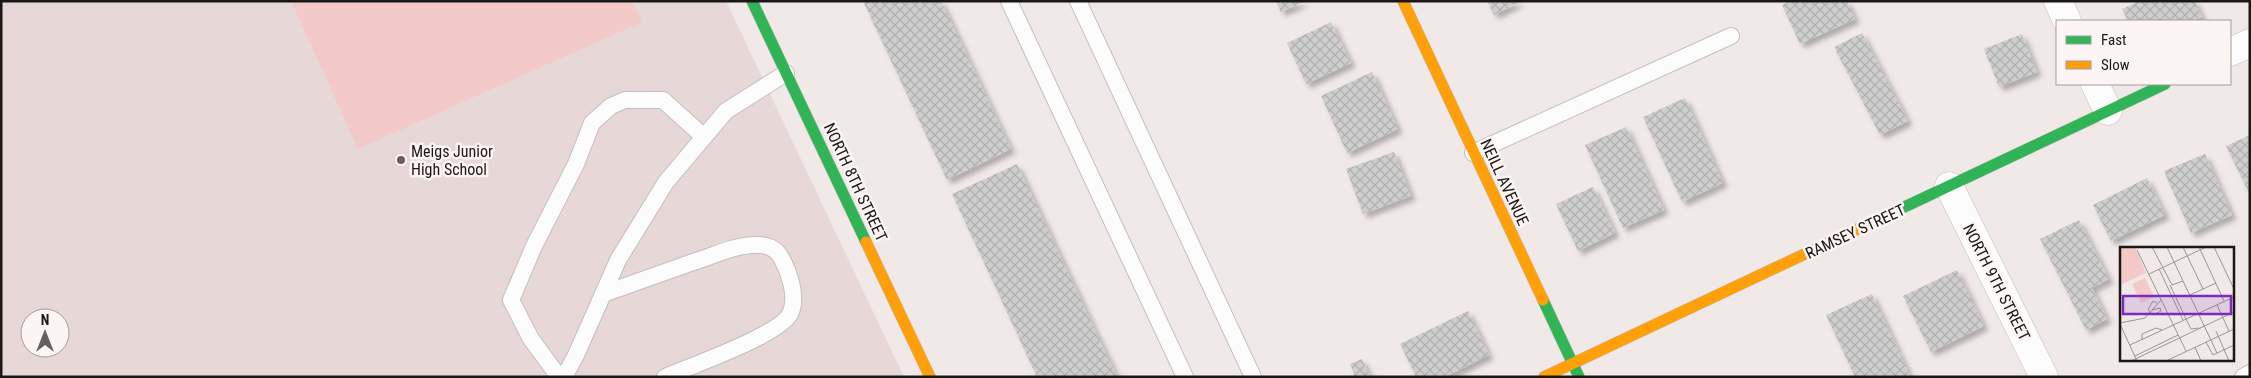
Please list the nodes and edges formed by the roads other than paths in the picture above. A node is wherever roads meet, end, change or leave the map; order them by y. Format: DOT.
graph roads {
  1 [pos="752,1"];
  2 [pos="1009,1"];
  3 [pos="1078,1"];
  4 [pos="1403,1"];
  5 [pos="2058,1"];
  6 [pos="2067,20"];
  7 [pos="1731,36"];
  8 [pos="2250,43"];
  9 [pos="2231,52"];
  10 [pos="786,73"];
  11 [pos="2095,85"];
  12 [pos="2163,85"];
  13 [pos="2108,111"];
  14 [pos="704,137"];
  15 [pos="1473,153"];
  16 [pos="1949,186"];
  17 [pos="603,294"];
  18 [pos="1572,364"];
  19 [pos="2250,373"];
  20 [pos="559,377"];
  21 [pos="564,377"];
  22 [pos="666,377"];
  23 [pos="930,377"];
  24 [pos="1185,377"];
  25 [pos="1252,377"];
  26 [pos="1544,377"];
  27 [pos="1579,377"];
  28 [pos="2044,377"];
  29 [pos="2243,377"];
  1 -- 10 [label="street, NORTH 8TH STREET"];
  2 -- 24 [label="lane"];
  3 -- 25 [label="lane"];
  4 -- 15 [label="street, NEILL AVENUE"];
  5 -- 6 [label="street"];
  7 -- 15 [label="lane"];
  8 -- 9 [label="street"];
  10 -- 14 [label="lane"];
  10 -- 23 [label="street, NORTH 8TH STREET"];
  11 -- 13 [label="street"];
  12 -- 13 [label="street, RAMSEY STREET"];
  13 -- 16 [label="street, RAMSEY STREET"];
  14 -- 17 [label="lane"];
  14 -- 20 [label="lane"];
  15 -- 18 [label="street, NEILL AVENUE"];
  16 -- 18 [label="street, RAMSEY STREET"];
  16 -- 28 [label="street, NORTH 9TH STREET"];
  17 -- 21 [label="lane"];
  17 -- 22 [label="lane"];
  18 -- 26 [label="street, RAMSEY STREET"];
  18 -- 27 [label="street, NEILL AVENUE"];
  19 -- 29 [label="lane"];
}
